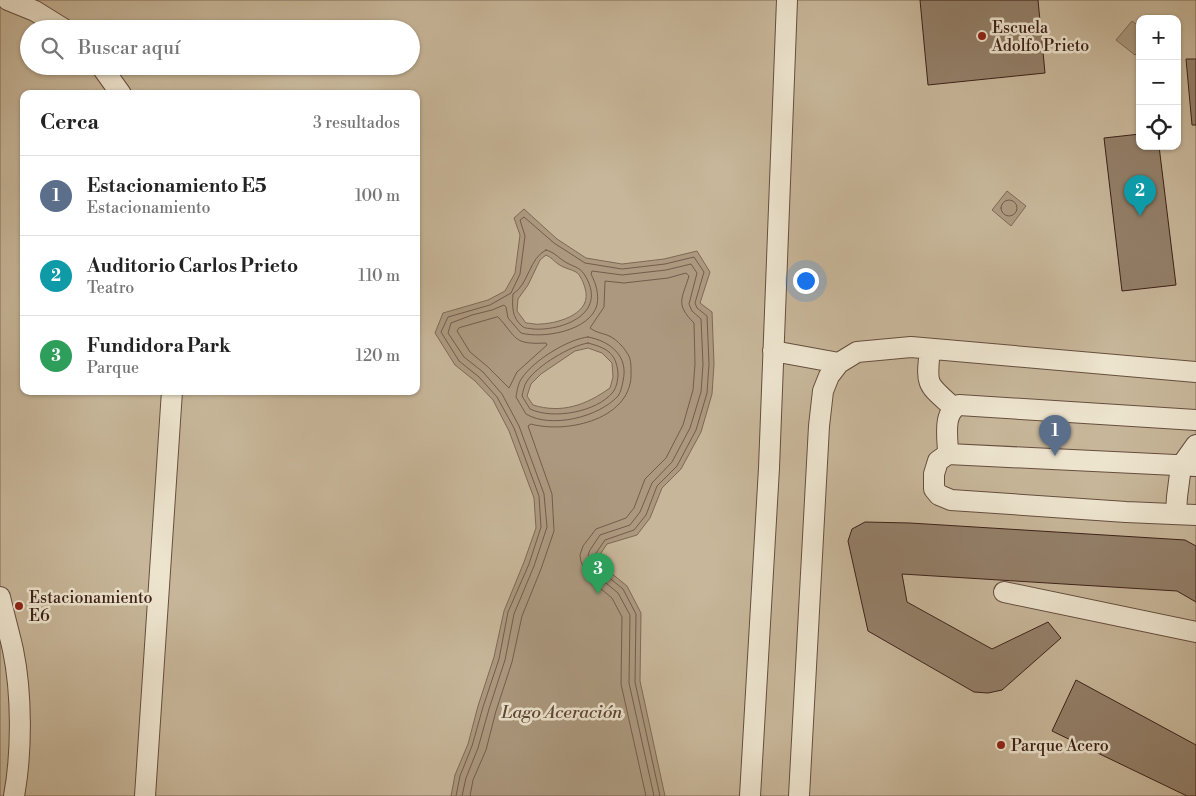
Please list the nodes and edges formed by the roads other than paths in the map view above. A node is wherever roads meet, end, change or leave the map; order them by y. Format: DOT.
graph roads {
  1 [pos="8,0"];
  2 [pos="787,0"];
  3 [pos="50,20"];
  4 [pos="107,75"];
  5 [pos="118,90"];
  6 [pos="930,349"];
  7 [pos="773,351"];
  8 [pos="839,363"];
  9 [pos="1196,372"];
  10 [pos="172,395"];
  11 [pos="954,408"];
  12 [pos="1196,420"];
  13 [pos="1196,445"];
  14 [pos="948,454"];
  15 [pos="1189,466"];
  16 [pos="1186,514"];
  17 [pos="1004,592"];
  18 [pos="0,597"];
  19 [pos="1196,632"];
  20 [pos="7,652"];
  21 [pos="14,796"];
  22 [pos="145,796"];
  23 [pos="750,796"];
  24 [pos="799,796"];
  1 -- 3 [label="street"];
  2 -- 7 [label="street"];
  4 -- 5 [label="street"];
  6 -- 8 [label="street"];
  6 -- 9 [label="street"];
  6 -- 11 [label="street"];
  7 -- 8 [label="street"];
  7 -- 23 [label="street"];
  8 -- 24 [label="street"];
  10 -- 22 [label="street"];
  11 -- 12 [label="street"];
  11 -- 14 [label="street"];
  13 -- 15 [label="street"];
  14 -- 15 [label="street"];
  14 -- 16 [label="street"];
  15 -- 16 [label="street"];
  17 -- 19 [label="street"];
  18 -- 20 [label="street"];
  20 -- 21 [label="street"];
}
